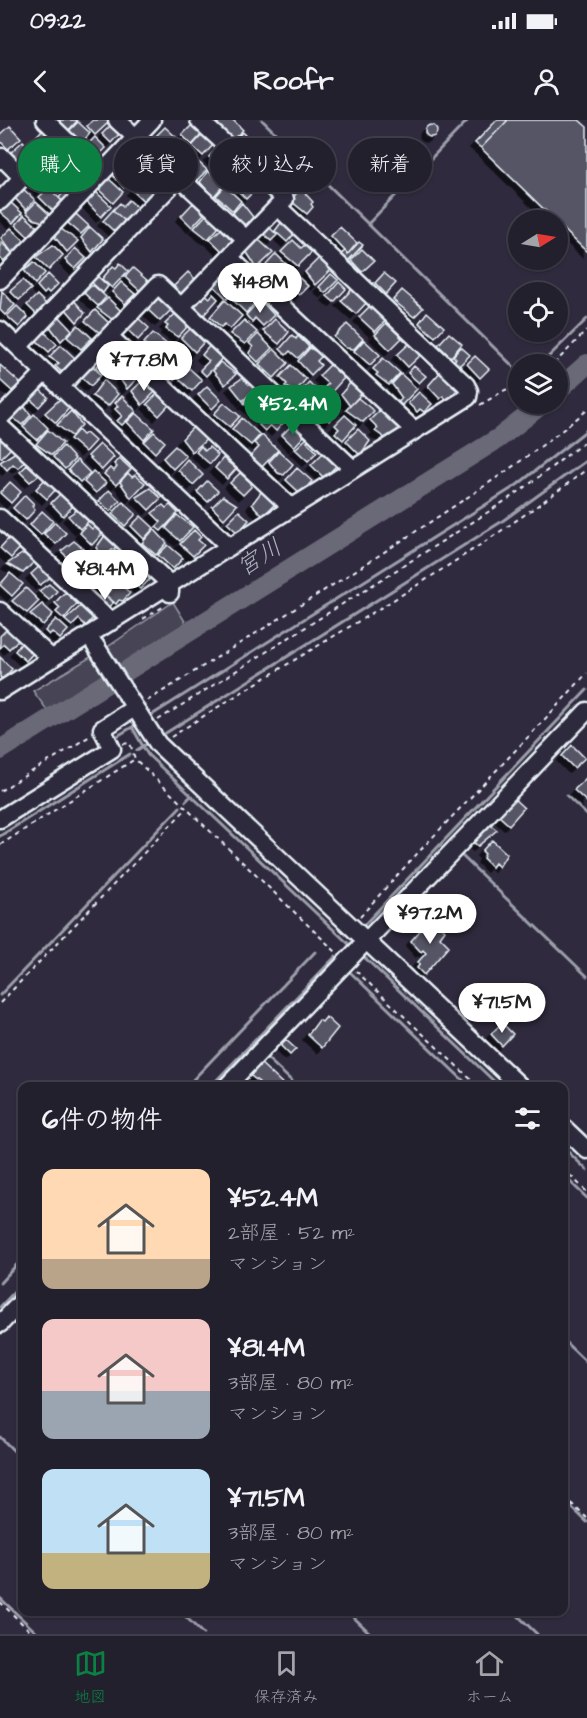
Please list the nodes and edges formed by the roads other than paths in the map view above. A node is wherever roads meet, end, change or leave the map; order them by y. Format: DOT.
graph roads {
  1 [pos="45,120"];
  2 [pos="117,120"];
  3 [pos="152,120"];
  4 [pos="199,120"];
  5 [pos="61,137"];
  6 [pos="136,137"];
  7 [pos="0,160"];
  8 [pos="18,173"];
  9 [pos="102,173"];
  10 [pos="18,181"];
  11 [pos="84,192"];
  12 [pos="165,192"];
  13 [pos="193,192"];
  14 [pos="0,201"];
  15 [pos="278,207"];
  16 [pos="246,240"];
  17 [pos="230,258"];
  18 [pos="0,280"];
  19 [pos="182,306"];
  20 [pos="0,330"];
  21 [pos="109,336"];
  22 [pos="18,347"];
  23 [pos="45,372"];
  24 [pos="60,387"];
  25 [pos="0,418"];
  26 [pos="0,426"];
  27 [pos="414,430"];
  28 [pos="352,468"];
  29 [pos="291,507"];
  30 [pos="0,518"];
  31 [pos="229,546"];
  32 [pos="170,584"];
  33 [pos="0,611"];
  34 [pos="111,622"];
  35 [pos="97,647"];
  36 [pos="52,659"];
  37 [pos="0,693"];
  38 [pos="587,711"];
  39 [pos="140,717"];
  40 [pos="0,819"];
  41 [pos="357,952"];
  42 [pos="231,1082"];
  43 [pos="515,1082"];
  44 [pos="568,1132"];
  45 [pos="587,1150"];
  46 [pos="18,1305"];
  47 [pos="0,1324"];
  1 -- 5 [label="street"];
  2 -- 6 [label="street"];
  3 -- 6 [label="street"];
  4 -- 15 [label="street"];
  6 -- 9 [label="street"];
  7 -- 8 [label="street"];
  10 -- 14 [label="street"];
  11 -- 18 [label="street"];
  12 -- 22 [label="street"];
  13 -- 16 [label="street"];
  15 -- 16 [label="street"];
  15 -- 27 [label="street"];
  16 -- 17 [label="street"];
  17 -- 19 [label="street"];
  17 -- 27 [label="street"];
  19 -- 21 [label="street"];
  19 -- 28 [label="street"];
  20 -- 22 [label="street"];
  21 -- 24 [label="street"];
  21 -- 29 [label="street"];
  22 -- 23 [label="street"];
  23 -- 24 [label="street"];
  23 -- 25 [label="street"];
  24 -- 31 [label="street"];
  26 -- 32 [label="street"];
  27 -- 28 [label="street"];
  28 -- 29 [label="street"];
  29 -- 31 [label="street"];
  30 -- 34 [label="street"];
  31 -- 32 [label="street"];
  32 -- 34 [label="street"];
  32 -- 35 [label="street"];
  33 -- 36 [label="street"];
  34 -- 36 [label="street"];
  35 -- 37 [label="street"];
  35 -- 39 [label="street"];
  36 -- 37 [label="street"];
  38 -- 41 [label="street"];
  39 -- 40 [label="street"];
  39 -- 41 [label="street"];
  41 -- 42 [label="street"];
  41 -- 43 [label="street"];
  44 -- 45 [label="street"];
  46 -- 47 [label="street"];
}
